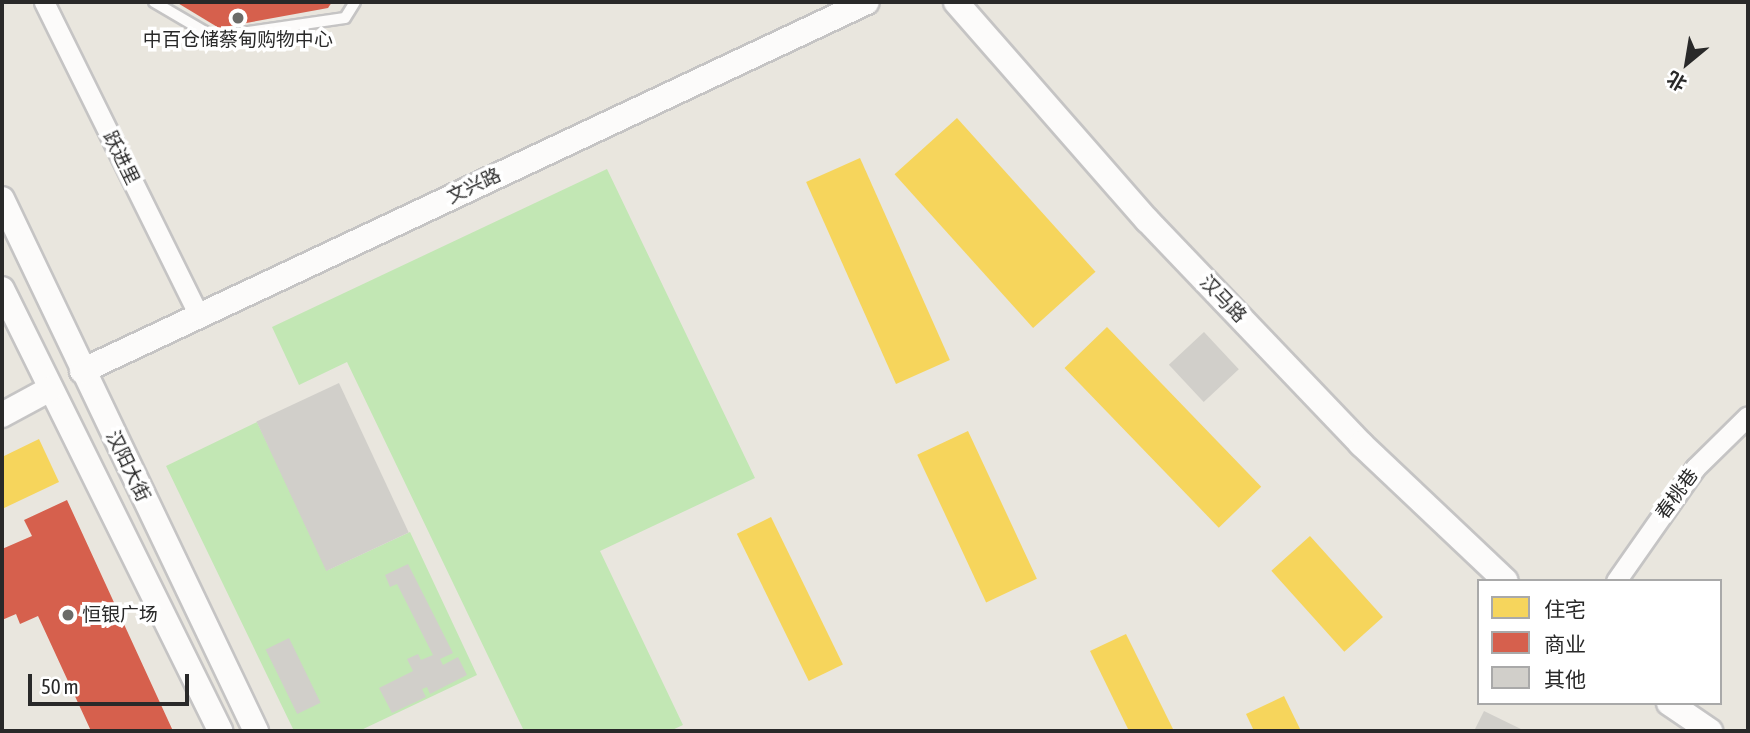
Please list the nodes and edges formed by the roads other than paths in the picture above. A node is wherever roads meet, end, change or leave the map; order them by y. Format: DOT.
graph roads {
  1 [pos="44,2"];
  2 [pos="154,2"];
  3 [pos="355,2"];
  4 [pos="867,2"];
  5 [pos="956,2"];
  6 [pos="2,200"];
  7 [pos="2,289"];
  8 [pos="198,314"];
  9 [pos="82,371"];
  10 [pos="50,388"];
  11 [pos="2,415"];
  12 [pos="1748,416"];
  13 [pos="1504,579"];
  14 [pos="1617,579"];
  15 [pos="1672,705"];
  16 [pos="220,731"];
  17 [pos="256,731"];
  18 [pos="1710,731"];
  1 -- 8 [label="street, 跃进里"];
  2 -- 3 [label="lane"];
  4 -- 8 [label="street, 文兴路"];
  5 -- 13 [label="street, 汉马路"];
  6 -- 9 [label="street, 汉阳大街"];
  7 -- 10 [label="street, 汉阳大街"];
  8 -- 9 [label="street, 文兴路"];
  9 -- 17 [label="street, 汉阳大街"];
  10 -- 11 [label="street"];
  10 -- 16 [label="street, 汉阳大街"];
  12 -- 14 [label="street, 春桃巷"];
  15 -- 18 [label="street"];
}
